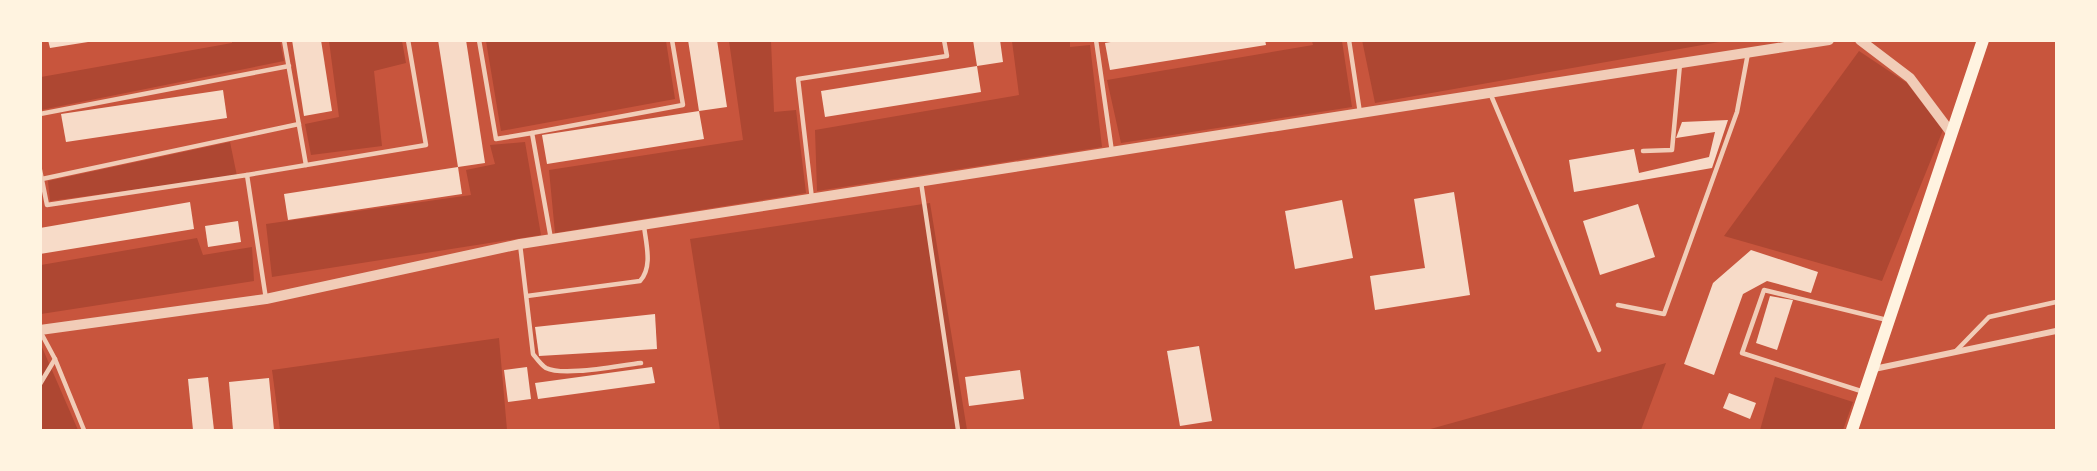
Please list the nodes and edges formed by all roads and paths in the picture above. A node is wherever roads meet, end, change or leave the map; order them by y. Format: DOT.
graph roads {
  1 [pos="284,40"];
  2 [pos="408,40"];
  3 [pos="479,40"];
  4 [pos="672,40"];
  5 [pos="944,40"];
  6 [pos="1096,40"];
  7 [pos="1349,40"];
  8 [pos="1828,40"];
  9 [pos="1860,40"];
  10 [pos="1983,40"];
  11 [pos="1749,53"];
  12 [pos="1680,64"];
  13 [pos="289,66"];
  14 [pos="1490,93"];
  15 [pos="1360,113"];
  16 [pos="40,114"];
  17 [pos="299,124"];
  18 [pos="532,133"];
  19 [pos="1952,134"];
  20 [pos="1112,152"];
  21 [pos="1643,152"];
  22 [pos="306,165"];
  23 [pos="40,170"];
  24 [pos="247,175"];
  25 [pos="42,179"];
  26 [pos="921,182"];
  27 [pos="812,199"];
  28 [pos="644,225"];
  29 [pos="551,239"];
  30 [pos="520,244"];
  31 [pos="526,296"];
  32 [pos="266,299"];
  33 [pos="2056,302"];
  34 [pos="1618,305"];
  35 [pos="1889,320"];
  36 [pos="40,331"];
  37 [pos="2056,331"];
  38 [pos="1599,350"];
  39 [pos="1955,352"];
  40 [pos="55,359"];
  41 [pos="641,363"];
  42 [pos="1873,369"];
  43 [pos="40,384"];
  44 [pos="1865,392"];
  45 [pos="84,430"];
  46 [pos="958,430"];
  47 [pos="1852,430"];
  1 -- 13 [label="lane"];
  2 -- 22 [label="lane"];
  3 -- 18 [label="lane"];
  4 -- 18 [label="lane"];
  5 -- 27 [label="lane"];
  6 -- 20 [label="lane"];
  7 -- 15 [label="lane"];
  8 -- 11 [label="street"];
  9 -- 19 [label="street"];
  10 -- 19 [label="main road"];
  11 -- 12 [label="street"];
  11 -- 34 [label="lane"];
  12 -- 14 [label="street"];
  12 -- 21 [label="lane"];
  13 -- 16 [label="lane"];
  13 -- 17 [label="lane"];
  14 -- 15 [label="street"];
  14 -- 38 [label="lane"];
  15 -- 20 [label="street"];
  17 -- 22 [label="lane"];
  17 -- 25 [label="lane"];
  18 -- 29 [label="lane"];
  19 -- 35 [label="main road"];
  20 -- 26 [label="street"];
  22 -- 24 [label="lane"];
  23 -- 25 [label="lane"];
  24 -- 25 [label="lane"];
  24 -- 32 [label="lane"];
  26 -- 27 [label="street"];
  26 -- 46 [label="lane"];
  27 -- 28 [label="street"];
  28 -- 29 [label="street"];
  28 -- 31 [label="lane"];
  29 -- 30 [label="street"];
  30 -- 31 [label="lane"];
  30 -- 32 [label="street"];
  31 -- 41 [label="lane"];
  32 -- 36 [label="street"];
  33 -- 39 [label="lane"];
  35 -- 42 [label="main road"];
  35 -- 44 [label="lane"];
  36 -- 40 [label="lane"];
  37 -- 39 [label="street"];
  39 -- 42 [label="street"];
  40 -- 43 [label="lane"];
  40 -- 45 [label="lane"];
  42 -- 44 [label="main road"];
  44 -- 47 [label="main road"];
}
